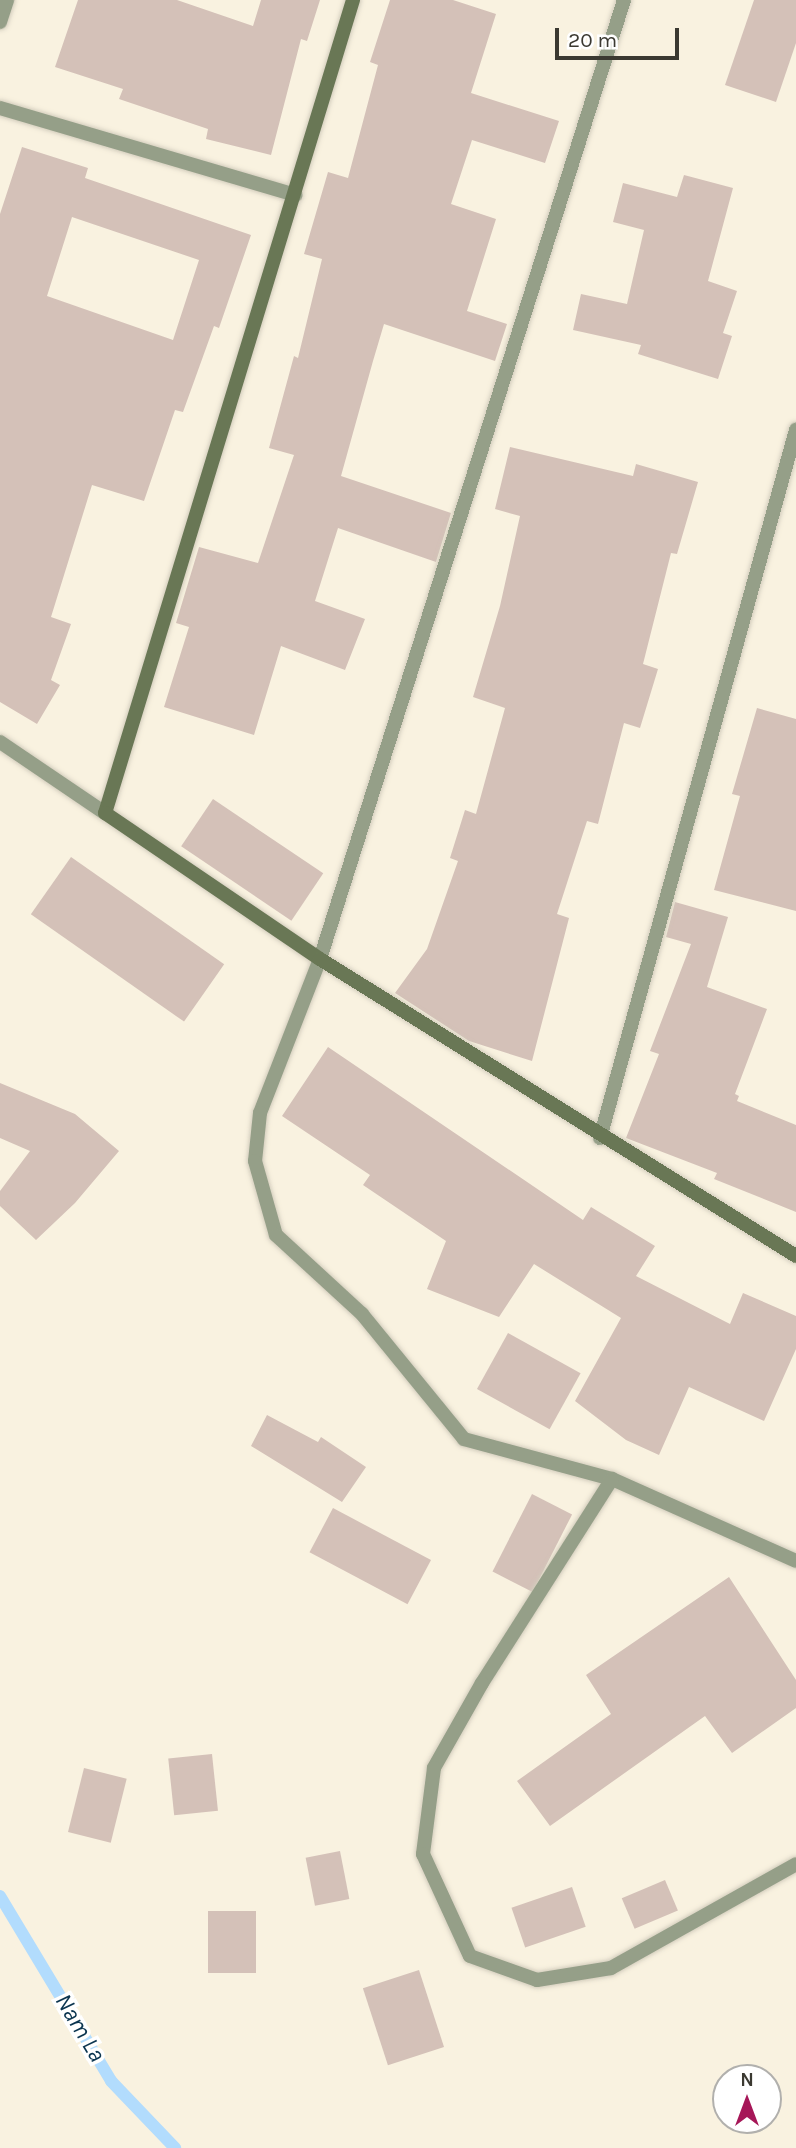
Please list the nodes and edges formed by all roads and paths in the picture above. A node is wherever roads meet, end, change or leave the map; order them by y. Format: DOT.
graph roads {
  1 [pos="7,0"];
  2 [pos="353,0"];
  3 [pos="624,0"];
  4 [pos="0,22"];
  5 [pos="0,108"];
  6 [pos="295,194"];
  7 [pos="796,430"];
  8 [pos="0,742"];
  9 [pos="105,813"];
  10 [pos="320,959"];
  11 [pos="600,1138"];
  12 [pos="796,1256"];
  13 [pos="612,1479"];
  14 [pos="796,1561"];
  15 [pos="796,1864"];
  1 -- 4 [label="street"];
  2 -- 6 [label="main road"];
  3 -- 10 [label="street"];
  5 -- 6 [label="street"];
  6 -- 9 [label="main road"];
  7 -- 11 [label="street"];
  8 -- 9 [label="street"];
  9 -- 10 [label="main road"];
  10 -- 11 [label="main road"];
  10 -- 13 [label="street"];
  11 -- 12 [label="main road"];
  13 -- 14 [label="street"];
  13 -- 15 [label="street"];
}
